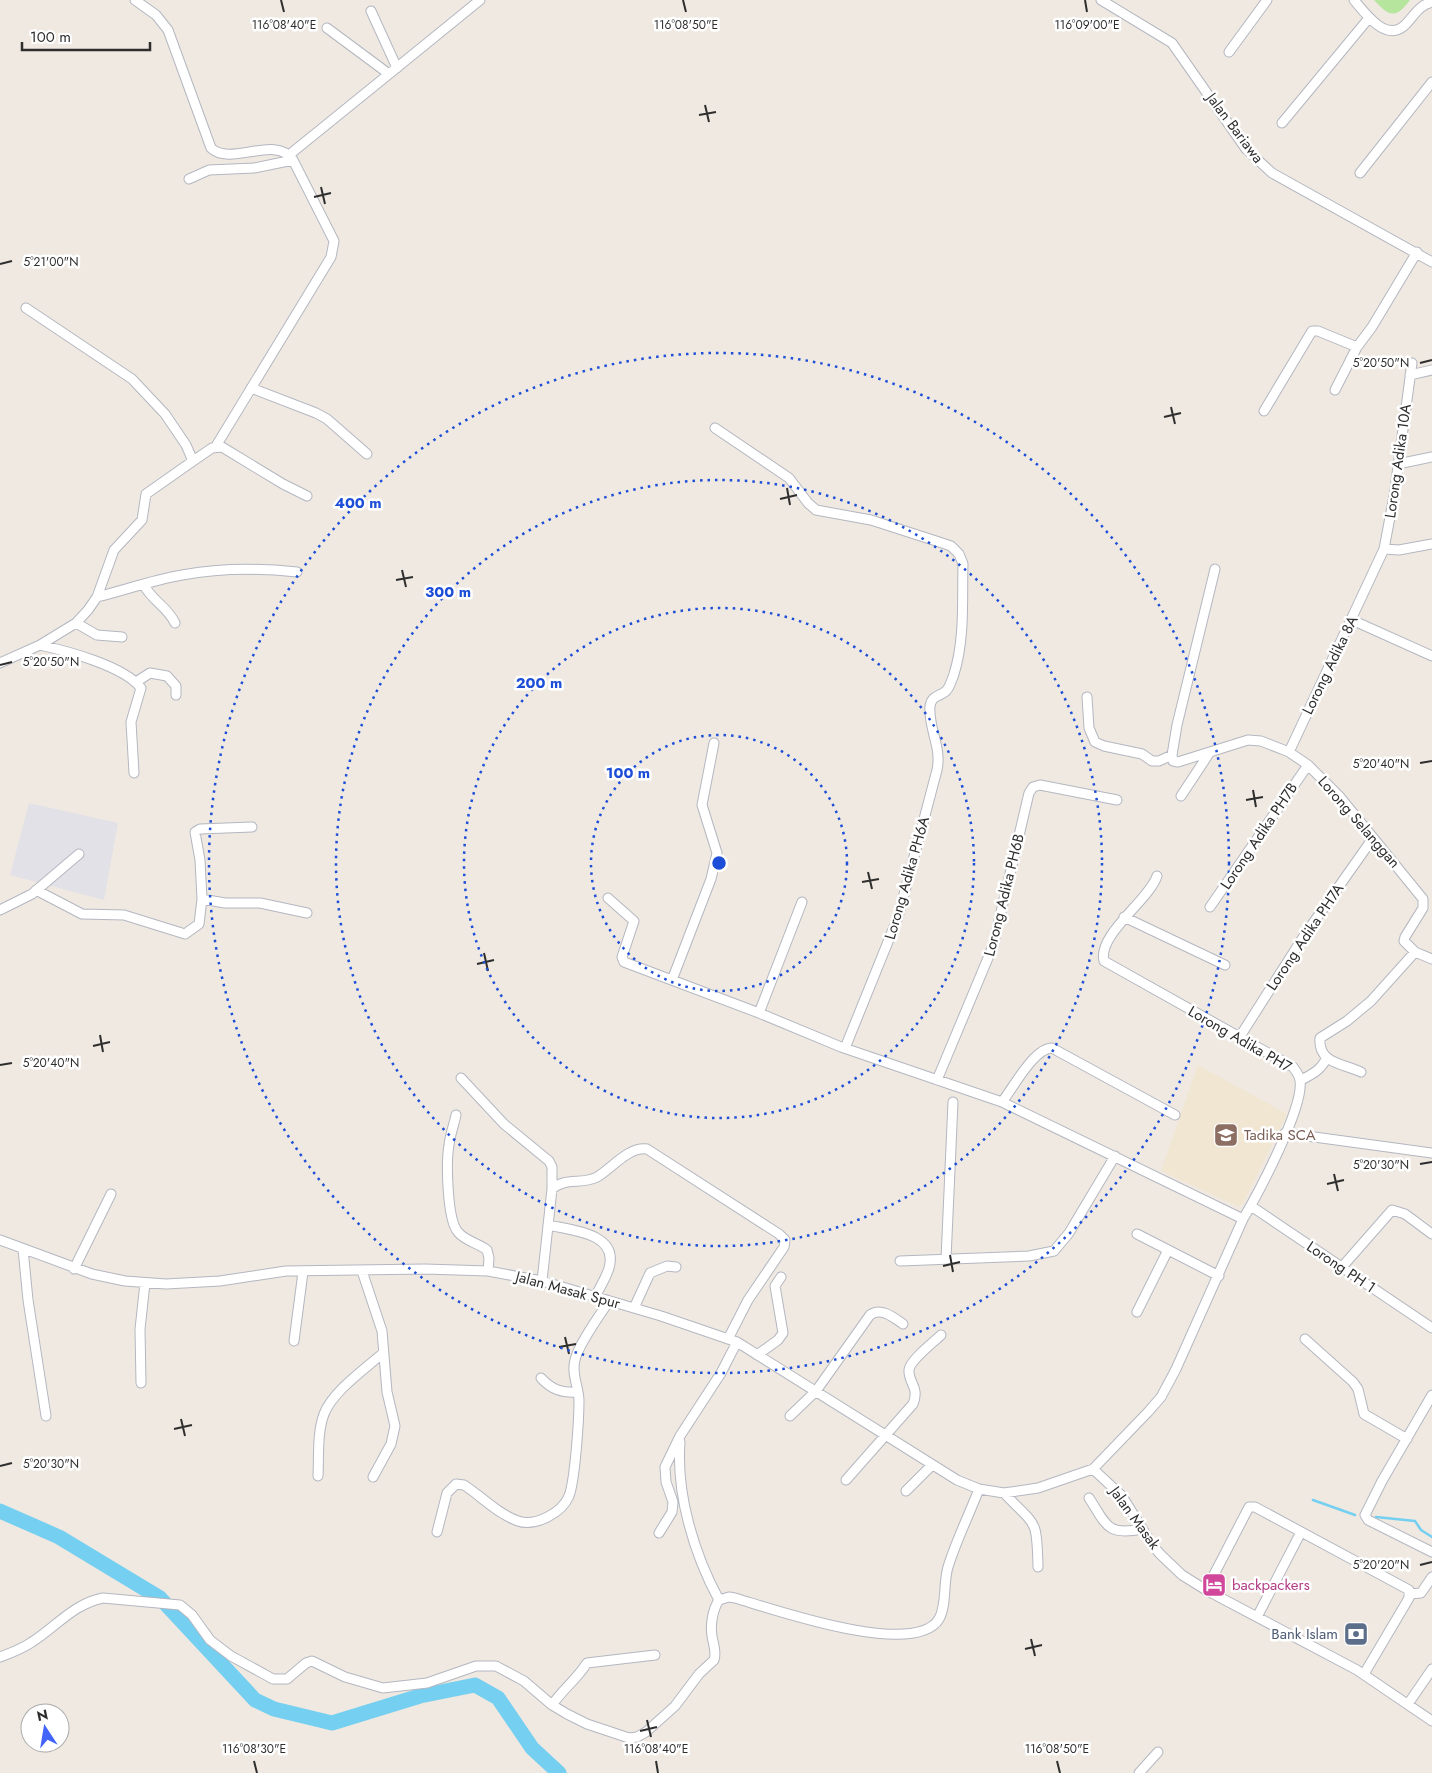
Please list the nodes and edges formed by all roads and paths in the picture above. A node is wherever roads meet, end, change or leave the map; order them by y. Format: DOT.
graph roads {
  1 [pos="136,0"];
  2 [pos="480,0"];
  3 [pos="1094,0"];
  4 [pos="1268,0"];
  5 [pos="1354,0"];
  6 [pos="1104,2"];
  7 [pos="1432,2"];
  8 [pos="371,12"];
  9 [pos="1369,18"];
  10 [pos="326,28"];
  11 [pos="1229,52"];
  12 [pos="397,68"];
  13 [pos="389,74"];
  14 [pos="1432,82"];
  15 [pos="1282,123"];
  16 [pos="291,157"];
  17 [pos="1360,173"];
  18 [pos="189,179"];
  19 [pos="1417,252"];
  20 [pos="1432,262"];
  21 [pos="26,308"];
  22 [pos="1357,347"];
  23 [pos="1412,363"];
  24 [pos="1432,370"];
  25 [pos="1410,375"];
  26 [pos="251,388"];
  27 [pos="1335,390"];
  28 [pos="1264,411"];
  29 [pos="715,428"];
  30 [pos="216,446"];
  31 [pos="367,454"];
  32 [pos="1432,457"];
  33 [pos="193,461"];
  34 [pos="1398,464"];
  35 [pos="307,496"];
  36 [pos="1432,544"];
  37 [pos="1384,549"];
  38 [pos="1380,558"];
  39 [pos="1215,569"];
  40 [pos="297,572"];
  41 [pos="144,585"];
  42 [pos="97,597"];
  43 [pos="1352,620"];
  44 [pos="76,623"];
  45 [pos="175,623"];
  46 [pos="122,637"];
  47 [pos="40,645"];
  48 [pos="1432,656"];
  49 [pos="0,663"];
  50 [pos="136,682"];
  51 [pos="176,695"];
  52 [pos="1087,697"];
  53 [pos="714,743"];
  54 [pos="1210,752"];
  55 [pos="1289,752"];
  56 [pos="1172,754"];
  57 [pos="1308,765"];
  58 [pos="134,772"];
  59 [pos="1181,796"];
  60 [pos="1117,800"];
  61 [pos="252,827"];
  62 [pos="1373,838"];
  63 [pos="79,854"];
  64 [pos="1157,876"];
  65 [pos="36,890"];
  66 [pos="608,898"];
  67 [pos="202,899"];
  68 [pos="1428,899"];
  69 [pos="802,902"];
  70 [pos="1210,907"];
  71 [pos="0,910"];
  72 [pos="307,913"];
  73 [pos="1124,917"];
  74 [pos="1415,952"];
  75 [pos="1432,959"];
  76 [pos="1225,965"];
  77 [pos="672,980"];
  78 [pos="759,1012"];
  79 [pos="1239,1038"];
  80 [pos="845,1048"];
  81 [pos="1326,1059"];
  82 [pos="1361,1072"];
  83 [pos="461,1078"];
  84 [pos="937,1080"];
  85 [pos="1300,1080"];
  86 [pos="953,1102"];
  87 [pos="1002,1102"];
  88 [pos="456,1115"];
  89 [pos="1175,1115"];
  90 [pos="1285,1134"];
  91 [pos="1432,1153"];
  92 [pos="1115,1156"];
  93 [pos="552,1189"];
  94 [pos="111,1194"];
  95 [pos="1251,1206"];
  96 [pos="1244,1219"];
  97 [pos="548,1225"];
  98 [pos="1137,1234"];
  99 [pos="1432,1234"];
  100 [pos="0,1240"];
  101 [pos="23,1249"];
  102 [pos="1168,1250"];
  103 [pos="946,1259"];
  104 [pos="900,1261"];
  105 [pos="676,1267"];
  106 [pos="1342,1267"];
  107 [pos="74,1268"];
  108 [pos="362,1271"];
  109 [pos="488,1271"];
  110 [pos="303,1272"];
  111 [pos="1219,1276"];
  112 [pos="781,1277"];
  113 [pos="542,1281"];
  114 [pos="145,1283"];
  115 [pos="595,1297"];
  116 [pos="609,1301"];
  117 [pos="634,1308"];
  118 [pos="1137,1312"];
  119 [pos="903,1324"];
  120 [pos="1432,1328"];
  121 [pos="941,1335"];
  122 [pos="1305,1339"];
  123 [pos="294,1341"];
  124 [pos="733,1341"];
  125 [pos="383,1353"];
  126 [pos="757,1355"];
  127 [pos="541,1378"];
  128 [pos="141,1383"];
  129 [pos="816,1391"];
  130 [pos="578,1392"];
  131 [pos="1432,1395"];
  132 [pos="46,1416"];
  133 [pos="790,1416"];
  134 [pos="680,1436"];
  135 [pos="884,1436"];
  136 [pos="1407,1439"];
  137 [pos="932,1465"];
  138 [pos="1093,1469"];
  139 [pos="318,1476"];
  140 [pos="373,1477"];
  141 [pos="846,1480"];
  142 [pos="979,1489"];
  143 [pos="906,1491"];
  144 [pos="1004,1493"];
  145 [pos="1089,1498"];
  146 [pos="1142,1529"];
  147 [pos="437,1532"];
  148 [pos="1302,1532"];
  149 [pos="659,1533"];
  150 [pos="1432,1552"];
  151 [pos="1038,1567"];
  152 [pos="1432,1577"];
  153 [pos="1206,1590"];
  154 [pos="1410,1594"];
  155 [pos="719,1600"];
  156 [pos="1257,1617"];
  157 [pos="655,1655"];
  158 [pos="0,1657"];
  159 [pos="1432,1669"];
  160 [pos="1364,1674"];
  161 [pos="1408,1704"];
  162 [pos="552,1705"];
  163 [pos="1432,1721"];
  164 [pos="1158,1752"];
  165 [pos="1140,1773"];
  1 -- 16 [label="street"];
  2 -- 12 [label="street"];
  3 -- 6 [label="street, Jalan Bariawa"];
  4 -- 11 [label="street"];
  5 -- 9 [label="street"];
  6 -- 19 [label="street, Jalan Bariawa"];
  7 -- 9 [label="street"];
  8 -- 12 [label="street"];
  9 -- 15 [label="street"];
  10 -- 13 [label="street"];
  12 -- 13 [label="street"];
  13 -- 16 [label="street"];
  14 -- 17 [label="street"];
  16 -- 18 [label="street"];
  16 -- 26 [label="street"];
  19 -- 20 [label="street, Jalan Bariawa"];
  19 -- 22 [label="street"];
  21 -- 33 [label="street"];
  22 -- 27 [label="street"];
  22 -- 28 [label="street"];
  23 -- 25 [label="street, Lorong Adika 10A"];
  24 -- 25 [label="street"];
  25 -- 34 [label="street, Lorong Adika 10A"];
  26 -- 30 [label="street"];
  26 -- 31 [label="street"];
  29 -- 80 [label="street, Lorong Adika PH6A"];
  30 -- 33 [label="street"];
  30 -- 35 [label="street"];
  32 -- 34 [label="street"];
  33 -- 42 [label="street"];
  34 -- 37 [label="street, Lorong Adika 10A"];
  36 -- 37 [label="street"];
  37 -- 38 [label="street, Lorong Adika 10A"];
  38 -- 43 [label="street, Lorong Adika 8A"];
  39 -- 56 [label="street"];
  40 -- 41 [label="street"];
  41 -- 42 [label="street"];
  41 -- 45 [label="street"];
  42 -- 44 [label="street"];
  43 -- 48 [label="street"];
  43 -- 55 [label="street, Lorong Adika 8A"];
  44 -- 46 [label="street"];
  44 -- 47 [label="street"];
  47 -- 49 [label="street"];
  47 -- 50 [label="street"];
  50 -- 51 [label="street"];
  50 -- 58 [label="street"];
  52 -- 56 [label="street"];
  53 -- 77 [label="street"];
  54 -- 55 [label="street, Lorong Selanggan"];
  54 -- 56 [label="street, Lorong Selanggan"];
  54 -- 59 [label="street"];
  55 -- 57 [label="street, Lorong Selanggan"];
  57 -- 62 [label="street, Lorong Selanggan"];
  57 -- 70 [label="street, Lorong Adika PH7B"];
  60 -- 84 [label="street, Lorong Adika PH6B"];
  61 -- 67 [label="street"];
  62 -- 68 [label="street, Lorong Selanggan"];
  62 -- 79 [label="street, Lorong Adika PH7A"];
  63 -- 65 [label="street"];
  64 -- 73 [label="street"];
  65 -- 67 [label="street"];
  65 -- 71 [label="street"];
  66 -- 77 [label="street"];
  67 -- 72 [label="street"];
  68 -- 74 [label="street, Lorong Selanggan"];
  69 -- 78 [label="street"];
  73 -- 76 [label="street"];
  73 -- 79 [label="street, Lorong Adika PH7"];
  74 -- 75 [label="street"];
  74 -- 81 [label="street"];
  77 -- 78 [label="street"];
  78 -- 80 [label="street"];
  79 -- 85 [label="street, Lorong Adika PH7"];
  80 -- 84 [label="street"];
  81 -- 82 [label="street"];
  81 -- 85 [label="street"];
  83 -- 93 [label="street"];
  84 -- 87 [label="street"];
  85 -- 90 [label="street, Lorong Adika PH7"];
  86 -- 103 [label="street"];
  87 -- 89 [label="street"];
  87 -- 92 [label="street"];
  88 -- 109 [label="street"];
  90 -- 91 [label="street"];
  90 -- 95 [label="street, Lorong Adika PH7"];
  92 -- 96 [label="street"];
  92 -- 103 [label="street"];
  93 -- 97 [label="street"];
  93 -- 124 [label="street"];
  94 -- 107 [label="street"];
  95 -- 96 [label="street, Lorong Adika PH7"];
  95 -- 106 [label="street, Lorong PH 1"];
  96 -- 111 [label="street, Lorong Adika PH7"];
  97 -- 113 [label="street"];
  97 -- 115 [label="street"];
  98 -- 102 [label="street"];
  99 -- 106 [label="street"];
  100 -- 101 [label="street, Jalan Masak Spur"];
  101 -- 107 [label="street, Jalan Masak Spur"];
  101 -- 132 [label="street"];
  102 -- 111 [label="street"];
  102 -- 118 [label="street"];
  103 -- 104 [label="street"];
  105 -- 117 [label="street"];
  106 -- 120 [label="street, Lorong PH 1"];
  107 -- 114 [label="street, Jalan Masak Spur"];
  108 -- 109 [label="street, Jalan Masak Spur"];
  108 -- 110 [label="street, Jalan Masak Spur"];
  108 -- 125 [label="street"];
  109 -- 113 [label="street, Jalan Masak Spur"];
  110 -- 114 [label="street, Jalan Masak Spur"];
  110 -- 123 [label="street"];
  111 -- 138 [label="street, Lorong Adika PH7"];
  112 -- 126 [label="street"];
  113 -- 115 [label="street, Jalan Masak Spur"];
  114 -- 128 [label="street"];
  115 -- 116 [label="street, Jalan Masak Spur"];
  116 -- 117 [label="street, Jalan Masak Spur"];
  116 -- 130 [label="street"];
  117 -- 124 [label="street, Jalan Masak Spur"];
  119 -- 129 [label="street"];
  121 -- 135 [label="street"];
  122 -- 136 [label="street"];
  124 -- 126 [label="street, Jalan Masak Spur"];
  124 -- 134 [label="street"];
  125 -- 139 [label="street"];
  125 -- 140 [label="street"];
  126 -- 129 [label="street, Jalan Masak Spur"];
  127 -- 130 [label="street"];
  129 -- 133 [label="street"];
  129 -- 135 [label="street, Jalan Masak Spur"];
  130 -- 147 [label="street"];
  131 -- 136 [label="street"];
  134 -- 149 [label="street"];
  134 -- 155 [label="street"];
  135 -- 137 [label="street, Jalan Masak Spur"];
  135 -- 141 [label="street"];
  136 -- 150 [label="street"];
  137 -- 142 [label="street, Jalan Masak Spur"];
  137 -- 143 [label="street"];
  138 -- 144 [label="street, Jalan Masak Spur"];
  138 -- 146 [label="street, Jalan Masak"];
  142 -- 144 [label="street, Jalan Masak Spur"];
  142 -- 155 [label="street"];
  144 -- 151 [label="street"];
  145 -- 146 [label="street"];
  146 -- 153 [label="street, Jalan Masak"];
  148 -- 153 [label="street"];
  148 -- 154 [label="street"];
  148 -- 156 [label="street"];
  152 -- 154 [label="street"];
  153 -- 156 [label="street, Jalan Masak"];
  154 -- 160 [label="street"];
  155 -- 162 [label="street"];
  156 -- 160 [label="street, Jalan Masak"];
  157 -- 162 [label="street"];
  158 -- 162 [label="street"];
  159 -- 161 [label="street"];
  160 -- 161 [label="street, Jalan Masak"];
  161 -- 163 [label="street, Jalan Masak"];
  164 -- 165 [label="street"];
}
